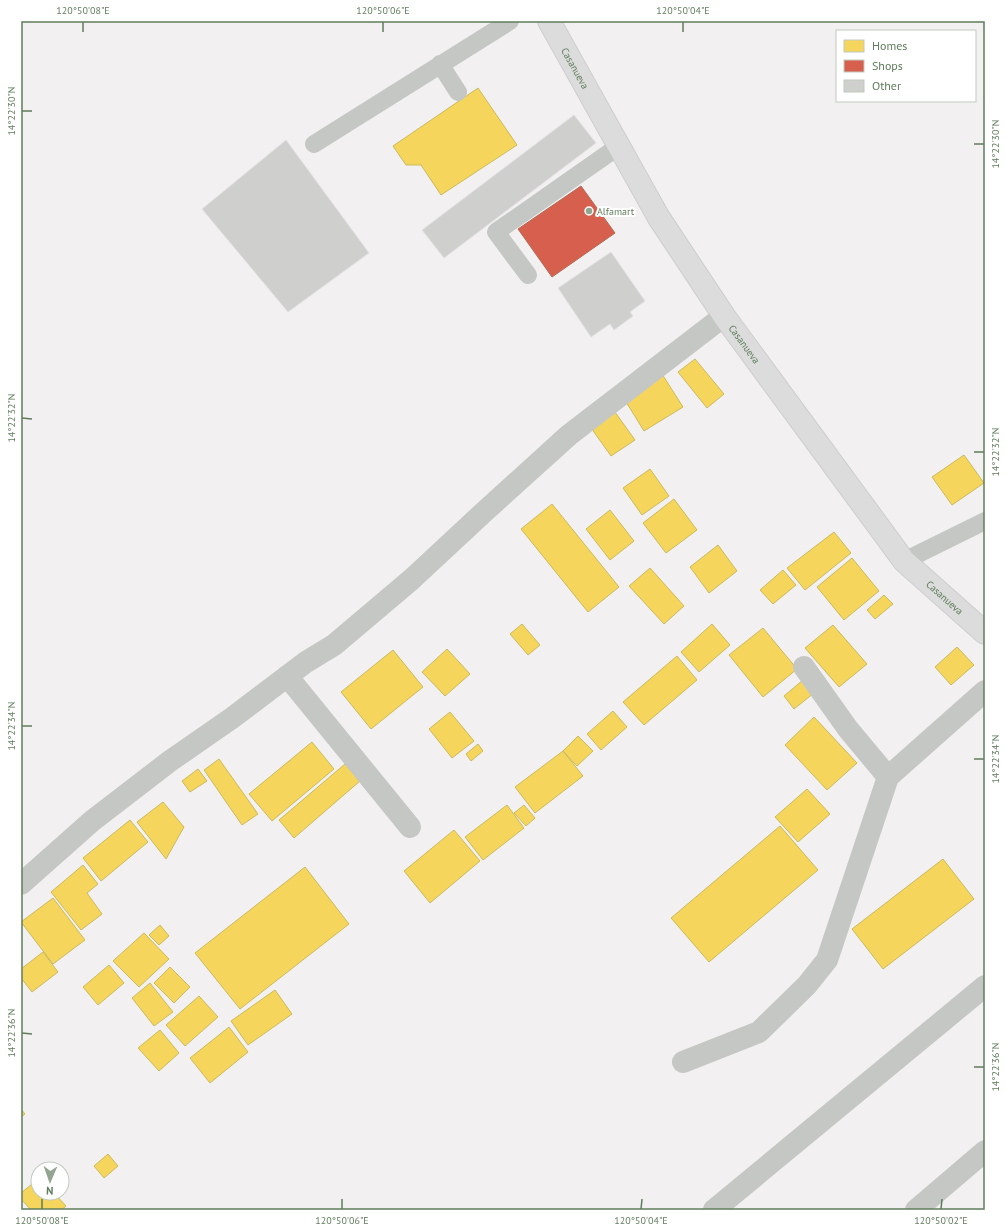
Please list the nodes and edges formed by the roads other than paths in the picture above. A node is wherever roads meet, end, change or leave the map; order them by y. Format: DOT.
graph roads {
  1 [pos="510,21"];
  2 [pos="550,21"];
  3 [pos="440,64"];
  4 [pos="458,92"];
  5 [pos="314,144"];
  6 [pos="619,146"];
  7 [pos="528,275"];
  8 [pos="724,316"];
  9 [pos="985,521"];
  10 [pos="904,561"];
  11 [pos="985,634"];
  12 [pos="804,667"];
  13 [pos="288,676"];
  14 [pos="985,691"];
  15 [pos="888,777"];
  16 [pos="410,827"];
  17 [pos="21,884"];
  18 [pos="985,986"];
  19 [pos="683,1062"];
  20 [pos="985,1151"];
  21 [pos="723,1207"];
  22 [pos="916,1210"];
  1 -- 3 [label="lane"];
  2 -- 6 [label="street, Casanueva"];
  3 -- 4 [label="lane"];
  3 -- 5 [label="lane"];
  6 -- 7 [label="lane"];
  6 -- 8 [label="street, Casanueva"];
  8 -- 10 [label="street, Casanueva"];
  8 -- 13 [label="street"];
  9 -- 10 [label="lane"];
  10 -- 11 [label="street, Casanueva"];
  12 -- 15 [label="street"];
  13 -- 16 [label="street"];
  13 -- 17 [label="street"];
  14 -- 15 [label="street"];
  15 -- 19 [label="street"];
  18 -- 21 [label="street"];
  20 -- 22 [label="street"];
}
